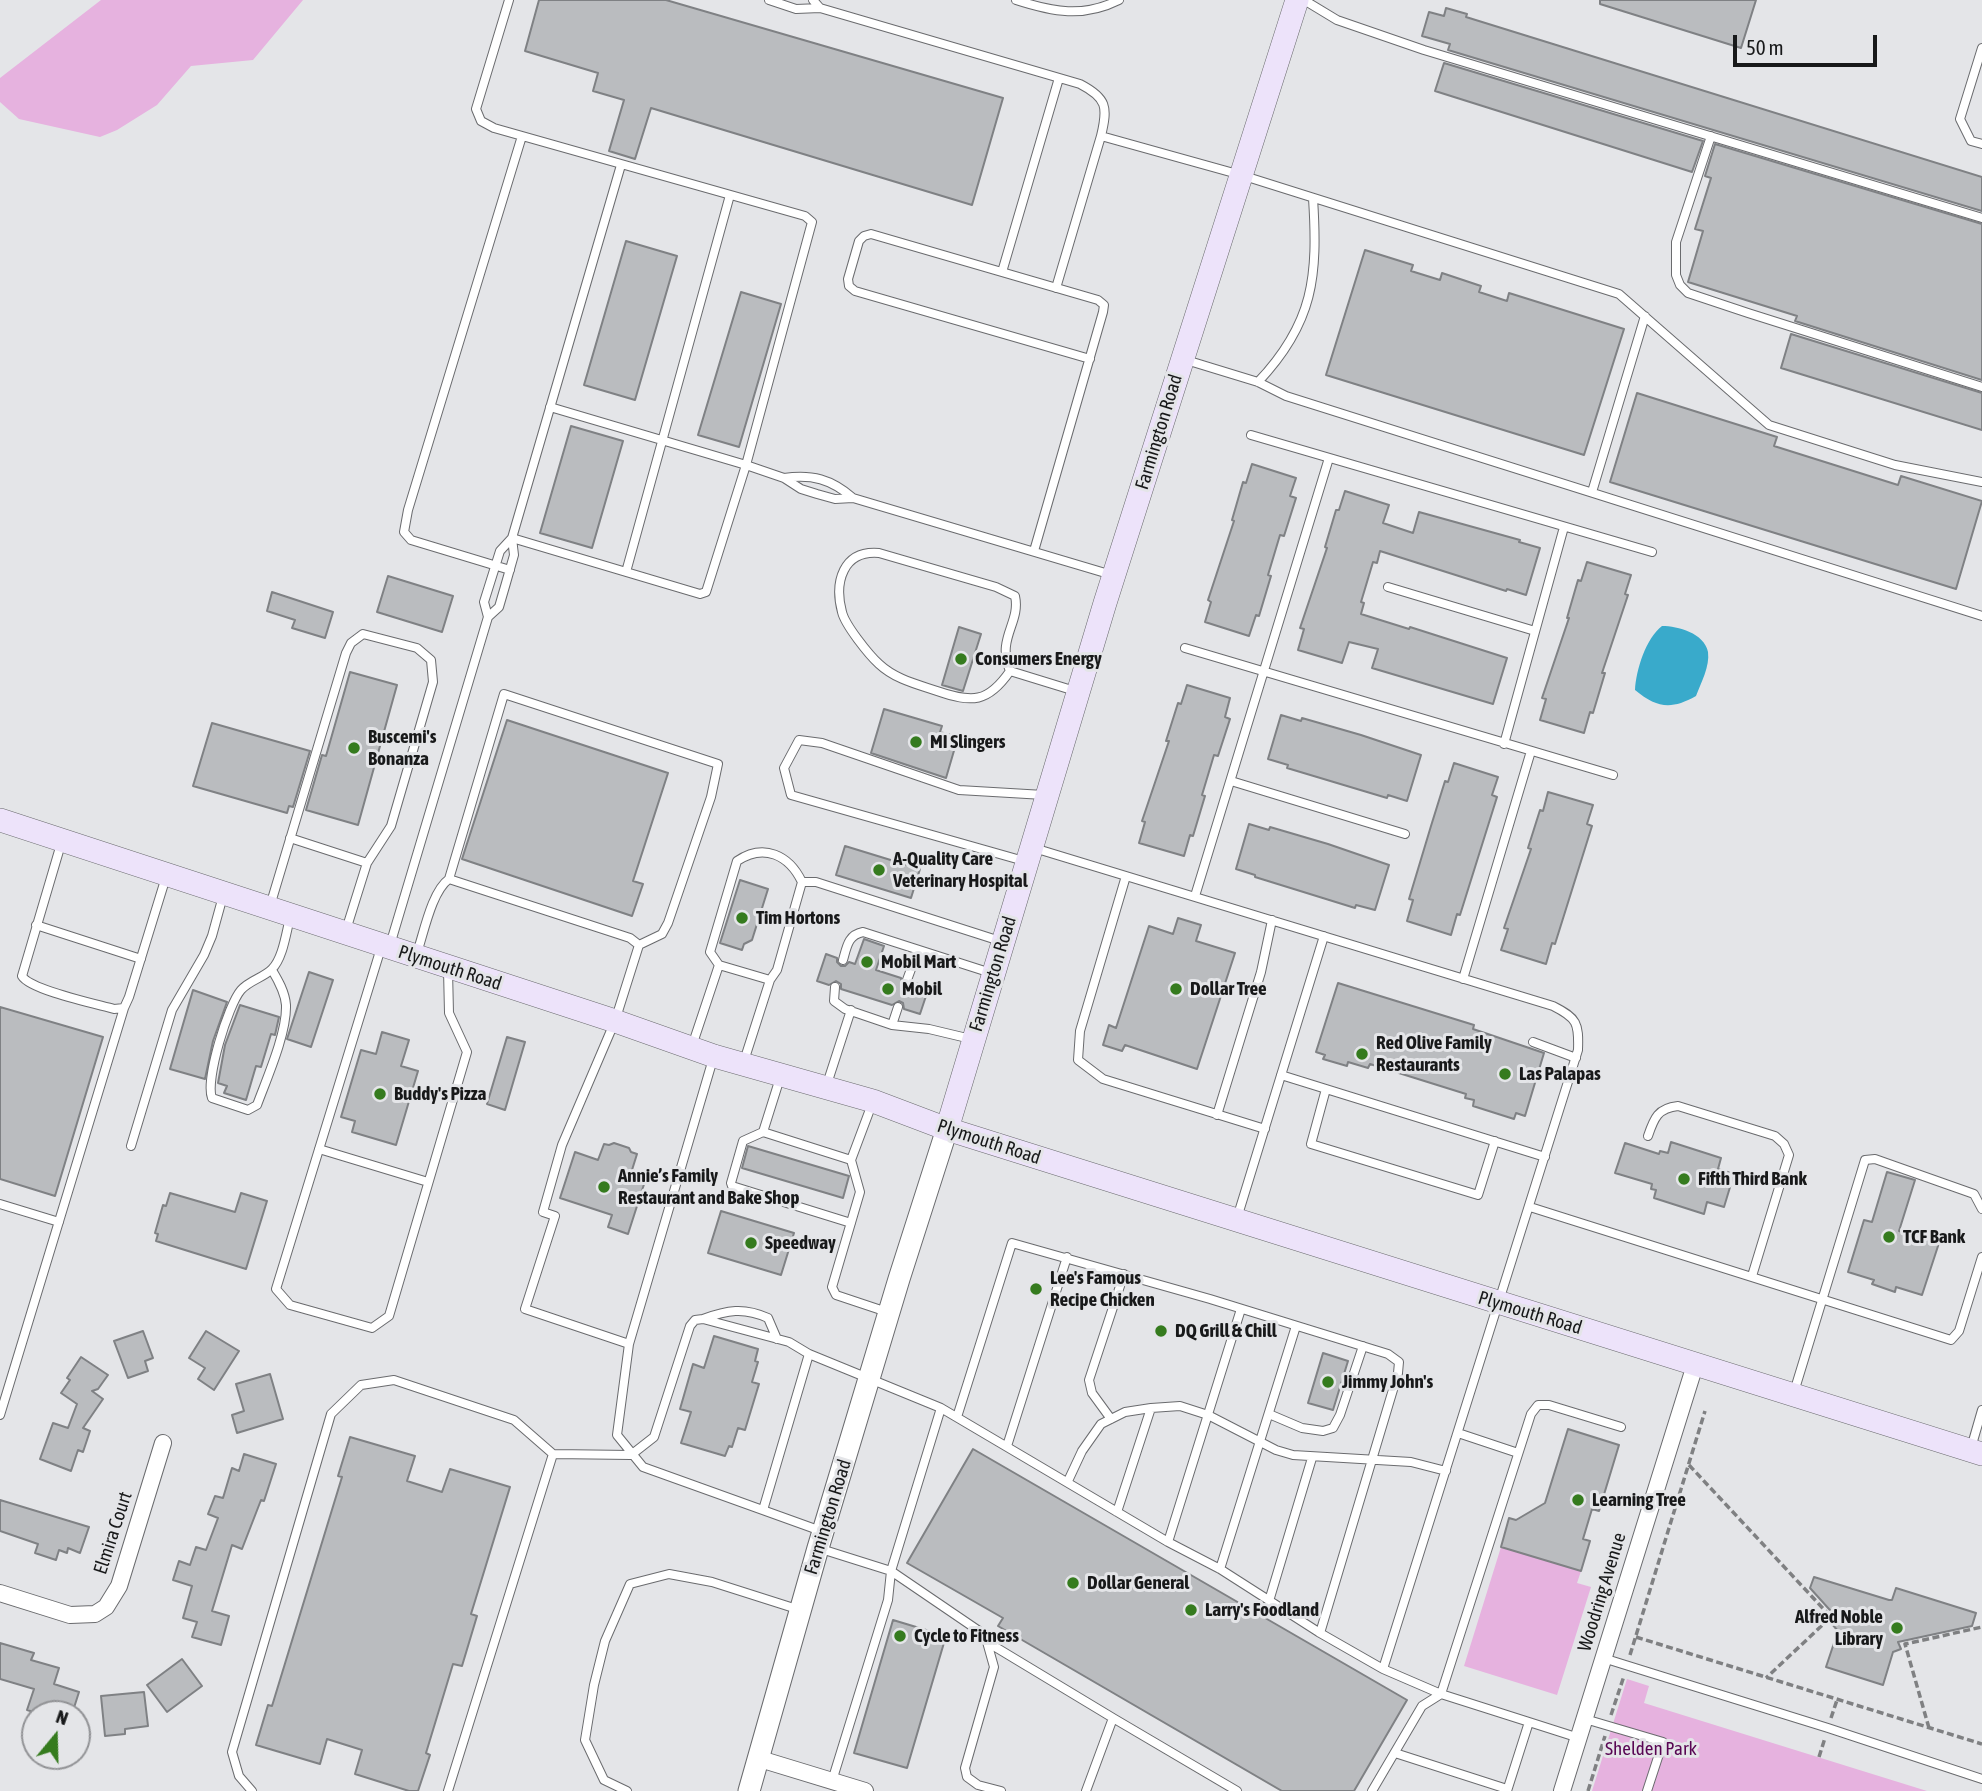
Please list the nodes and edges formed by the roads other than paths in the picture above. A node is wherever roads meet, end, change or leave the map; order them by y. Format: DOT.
graph roads {
  1 [pos="509,0"];
  2 [pos="769,0"];
  3 [pos="813,0"];
  4 [pos="1016,0"];
  5 [pos="1119,0"];
  6 [pos="1297,0"];
  7 [pos="1304,0"];
  8 [pos="820,8"];
  9 [pos="1982,48"];
  10 [pos="1059,78"];
  11 [pos="522,136"];
  12 [pos="1101,136"];
  13 [pos="1710,136"];
  14 [pos="1982,144"];
  15 [pos="621,165"];
  16 [pos="1241,175"];
  17 [pos="730,195"];
  18 [pos="1313,198"];
  19 [pos="1982,218"];
  20 [pos="1002,272"];
  21 [pos="1056,288"];
  22 [pos="1645,316"];
  23 [pos="1090,359"];
  24 [pos="1182,359"];
  25 [pos="1258,382"];
  26 [pos="1982,387"];
  27 [pos="550,407"];
  28 [pos="1251,435"];
  29 [pos="663,439"];
  30 [pos="1329,458"];
  31 [pos="746,465"];
  32 [pos="784,478"];
  33 [pos="1982,482"];
  34 [pos="1592,492"];
  35 [pos="853,498"];
  36 [pos="1564,527"];
  37 [pos="512,538"];
  38 [pos="1034,551"];
  39 [pos="1652,552"];
  40 [pos="495,566"];
  41 [pos="510,570"];
  42 [pos="626,572"];
  43 [pos="1114,576"];
  44 [pos="1388,587"];
  45 [pos="1982,616"];
  46 [pos="488,617"];
  47 [pos="1535,631"];
  48 [pos="1185,648"];
  49 [pos="1010,671"];
  50 [pos="1264,674"];
  51 [pos="1078,692"];
  52 [pos="1504,744"];
  53 [pos="1531,751"];
  54 [pos="1613,775"];
  55 [pos="1231,781"];
  56 [pos="1047,795"];
  57 [pos="0,820"];
  58 [pos="1405,834"];
  59 [pos="290,838"];
  60 [pos="62,841"];
  61 [pos="1029,854"];
  62 [pos="367,863"];
  63 [pos="167,875"];
  64 [pos="1126,876"];
  65 [pos="449,879"];
  66 [pos="802,882"];
  67 [pos="224,894"];
  68 [pos="1195,896"];
  69 [pos="280,912"];
  70 [pos="1272,920"];
  71 [pos="36,925"];
  72 [pos="345,933"];
  73 [pos="1324,936"];
  74 [pos="1003,942"];
  75 [pos="639,945"];
  76 [pos="385,947"];
  77 [pos="918,950"];
  78 [pos="415,957"];
  79 [pos="141,959"];
  80 [pos="843,960"];
  81 [pos="719,965"];
  82 [pos="448,967"];
  83 [pos="272,970"];
  84 [pos="994,974"];
  85 [pos="1463,979"];
  86 [pos="770,980"];
  87 [pos="907,980"];
  88 [pos="835,987"];
  89 [pos="898,1007"];
  90 [pos="124,1008"];
  91 [pos="851,1010"];
  92 [pos="615,1021"];
  93 [pos="892,1025"];
  94 [pos="974,1040"];
  95 [pos="1533,1042"];
  96 [pos="692,1048"];
  97 [pos="714,1056"];
  98 [pos="1576,1058"];
  99 [pos="743,1064"];
  100 [pos="781,1075"];
  101 [pos="1281,1075"];
  102 [pos="825,1088"];
  103 [pos="1326,1089"];
  104 [pos="873,1101"];
  105 [pos="1217,1115"];
  106 [pos="947,1129"];
  107 [pos="1265,1129"];
  108 [pos="763,1132"];
  109 [pos="1648,1136"];
  110 [pos="1495,1141"];
  111 [pos="131,1146"];
  112 [pos="319,1149"];
  113 [pos="1545,1157"];
  114 [pos="851,1160"];
  115 [pos="428,1182"];
  116 [pos="0,1204"];
  117 [pos="1530,1207"];
  118 [pos="1982,1209"];
  119 [pos="1236,1221"];
  120 [pos="59,1222"];
  121 [pos="851,1223"];
  122 [pos="1982,1257"];
  123 [pos="1067,1258"];
  124 [pos="1124,1274"];
  125 [pos="1752,1276"];
  126 [pos="1823,1298"];
  127 [pos="1499,1304"];
  128 [pos="1241,1309"];
  129 [pos="888,1313"];
  130 [pos="703,1319"];
  131 [pos="1296,1326"];
  132 [pos="777,1339"];
  133 [pos="629,1344"];
  134 [pos="1363,1346"];
  135 [pos="808,1354"];
  136 [pos="1695,1365"];
  137 [pos="869,1377"];
  138 [pos="1793,1395"];
  139 [pos="941,1408"];
  140 [pos="1151,1408"];
  141 [pos="1982,1410"];
  142 [pos="1269,1414"];
  143 [pos="0,1415"];
  144 [pos="1208,1415"];
  145 [pos="957,1417"];
  146 [pos="1111,1419"];
  147 [pos="1620,1427"];
  148 [pos="1458,1433"];
  149 [pos="1260,1442"];
  150 [pos="163,1443"];
  151 [pos="1007,1446"];
  152 [pos="1976,1452"];
  153 [pos="1518,1453"];
  154 [pos="553,1454"];
  155 [pos="631,1455"];
  156 [pos="1312,1458"];
  157 [pos="1373,1459"];
  158 [pos="1446,1471"];
  159 [pos="1068,1481"];
  160 [pos="763,1510"];
  161 [pos="1118,1512"];
  162 [pos="821,1540"];
  163 [pos="1168,1542"];
  164 [pos="1220,1569"];
  165 [pos="891,1571"];
  166 [pos="0,1593"];
  167 [pos="1269,1601"];
  168 [pos="800,1610"];
  169 [pos="1320,1633"];
  170 [pos="987,1642"];
  171 [pos="1604,1658"];
  172 [pos="1383,1669"];
  173 [pos="1441,1694"];
  174 [pos="1113,1718"];
  175 [pos="1585,1719"];
  176 [pos="1529,1722"];
  177 [pos="1578,1738"];
  178 [pos="1395,1753"];
  179 [pos="760,1759"];
  180 [pos="1982,1779"];
  181 [pos="832,1781"];
  182 [pos="1507,1790"];
  183 [pos="252,1791"];
  184 [pos="448,1791"];
  185 [pos="627,1791"];
  186 [pos="749,1791"];
  187 [pos="865,1791"];
  188 [pos="1000,1791"];
  189 [pos="1086,1791"];
  190 [pos="1237,1791"];
  191 [pos="1373,1791"];
  192 [pos="1562,1791"];
  193 [pos="1647,1791"];
  1 -- 11 [label="lane"];
  2 -- 8 [label="lane"];
  3 -- 8 [label="lane"];
  4 -- 5 [label="lane"];
  6 -- 16 [label="main road, Farmington Road"];
  7 -- 13 [label="lane"];
  8 -- 10 [label="lane"];
  9 -- 14 [label="lane"];
  10 -- 12 [label="lane"];
  10 -- 20 [label="lane"];
  11 -- 15 [label="lane"];
  11 -- 40 [label="lane"];
  12 -- 16 [label="lane"];
  12 -- 21 [label="lane"];
  13 -- 19 [label="lane"];
  13 -- 26 [label="lane"];
  15 -- 17 [label="lane"];
  15 -- 27 [label="lane"];
  16 -- 18 [label="lane"];
  16 -- 24 [label="main road, Farmington Road"];
  17 -- 29 [label="lane"];
  17 -- 31 [label="lane"];
  18 -- 22 [label="lane"];
  18 -- 25 [label="lane"];
  20 -- 21 [label="lane"];
  20 -- 23 [label="lane"];
  21 -- 23 [label="lane"];
  22 -- 33 [label="lane"];
  22 -- 34 [label="lane"];
  23 -- 38 [label="lane"];
  24 -- 25 [label="lane"];
  24 -- 43 [label="main road, Farmington Road"];
  25 -- 34 [label="lane"];
  27 -- 29 [label="lane"];
  27 -- 37 [label="lane"];
  28 -- 30 [label="lane"];
  29 -- 31 [label="lane"];
  29 -- 42 [label="lane"];
  30 -- 36 [label="lane"];
  30 -- 50 [label="lane"];
  31 -- 32 [label="lane"];
  31 -- 42 [label="lane"];
  32 -- 35 [label="lane"];
  32 -- 35 [label="lane"];
  34 -- 45 [label="lane"];
  35 -- 38 [label="lane"];
  36 -- 39 [label="lane"];
  36 -- 47 [label="lane"];
  37 -- 40 [label="lane"];
  37 -- 41 [label="lane"];
  37 -- 42 [label="lane"];
  38 -- 43 [label="lane"];
  40 -- 41 [label="lane"];
  40 -- 46 [label="lane"];
  41 -- 46 [label="lane"];
  43 -- 51 [label="main road, Farmington Road"];
  44 -- 47 [label="lane"];
  46 -- 76 [label="lane"];
  47 -- 52 [label="lane"];
  48 -- 50 [label="lane"];
  49 -- 49 [label="lane"];
  49 -- 51 [label="lane"];
  50 -- 52 [label="lane"];
  50 -- 55 [label="lane"];
  51 -- 56 [label="main road, Farmington Road"];
  52 -- 53 [label="lane"];
  53 -- 54 [label="lane"];
  53 -- 85 [label="lane"];
  55 -- 58 [label="lane"];
  55 -- 68 [label="lane"];
  56 -- 61 [label="main road, Farmington Road"];
  56 -- 61 [label="lane"];
  57 -- 60 [label="main road, Plymouth Road"];
  59 -- 62 [label="lane"];
  59 -- 62 [label="lane"];
  59 -- 69 [label="lane"];
  60 -- 63 [label="main road, Plymouth Road"];
  60 -- 71 [label="lane"];
  61 -- 64 [label="lane"];
  61 -- 74 [label="main road, Farmington Road"];
  62 -- 72 [label="lane"];
  63 -- 67 [label="main road, Plymouth Road"];
  63 -- 79 [label="lane"];
  64 -- 68 [label="lane"];
  64 -- 105 [label="lane"];
  65 -- 75 [label="lane"];
  65 -- 75 [label="lane"];
  65 -- 78 [label="lane"];
  66 -- 74 [label="lane"];
  66 -- 81 [label="lane"];
  66 -- 86 [label="lane"];
  67 -- 69 [label="main road, Plymouth Road"];
  67 -- 111 [label="lane"];
  68 -- 70 [label="lane"];
  69 -- 72 [label="main road, Plymouth Road"];
  69 -- 83 [label="lane"];
  70 -- 73 [label="lane"];
  70 -- 105 [label="lane"];
  71 -- 79 [label="lane"];
  71 -- 90 [label="lane"];
  72 -- 76 [label="main road, Plymouth Road"];
  73 -- 85 [label="lane"];
  73 -- 101 [label="lane"];
  74 -- 84 [label="main road, Farmington Road"];
  75 -- 92 [label="lane"];
  76 -- 78 [label="main road, Plymouth Road"];
  76 -- 112 [label="lane"];
  77 -- 80 [label="lane"];
  77 -- 84 [label="lane"];
  77 -- 87 [label="lane"];
  78 -- 82 [label="main road, Plymouth Road"];
  79 -- 90 [label="lane"];
  81 -- 86 [label="lane"];
  81 -- 96 [label="lane"];
  82 -- 92 [label="main road, Plymouth Road"];
  82 -- 115 [label="lane"];
  83 -- 83 [label="lane"];
  84 -- 94 [label="main road, Farmington Road"];
  85 -- 98 [label="lane"];
  86 -- 99 [label="lane"];
  88 -- 91 [label="lane"];
  89 -- 93 [label="lane"];
  90 -- 120 [label="lane"];
  91 -- 93 [label="lane"];
  91 -- 102 [label="lane"];
  92 -- 96 [label="main road, Plymouth Road"];
  92 -- 133 [label="lane"];
  93 -- 94 [label="lane"];
  94 -- 106 [label="main road, Farmington Road"];
  95 -- 98 [label="lane"];
  96 -- 97 [label="main road, Plymouth Road"];
  97 -- 99 [label="main road, Plymouth Road"];
  97 -- 133 [label="lane"];
  98 -- 113 [label="lane"];
  99 -- 100 [label="main road, Plymouth Road"];
  100 -- 102 [label="main road, Plymouth Road"];
  100 -- 108 [label="lane"];
  101 -- 103 [label="lane"];
  101 -- 107 [label="lane"];
  102 -- 104 [label="main road, Plymouth Road"];
  103 -- 110 [label="lane"];
  103 -- 110 [label="lane"];
  104 -- 106 [label="main road, Plymouth Road"];
  104 -- 114 [label="lane"];
  105 -- 107 [label="lane"];
  106 -- 119 [label="main road, Plymouth Road"];
  106 -- 129 [label="street, Farmington Road"];
  107 -- 119 [label="lane"];
  108 -- 114 [label="lane"];
  108 -- 121 [label="lane"];
  109 -- 125 [label="lane"];
  110 -- 113 [label="lane"];
  112 -- 115 [label="lane"];
  112 -- 115 [label="lane"];
  113 -- 117 [label="lane"];
  114 -- 121 [label="lane"];
  116 -- 120 [label="lane"];
  117 -- 125 [label="lane"];
  117 -- 127 [label="lane"];
  118 -- 126 [label="lane"];
  119 -- 127 [label="main road, Plymouth Road"];
  120 -- 143 [label="lane"];
  121 -- 129 [label="lane"];
  122 -- 126 [label="lane"];
  123 -- 124 [label="lane"];
  123 -- 145 [label="lane"];
  123 -- 151 [label="lane"];
  124 -- 128 [label="lane"];
  124 -- 146 [label="lane"];
  125 -- 126 [label="lane"];
  126 -- 138 [label="lane"];
  127 -- 136 [label="main road, Plymouth Road"];
  127 -- 148 [label="lane"];
  128 -- 131 [label="lane"];
  128 -- 144 [label="lane"];
  129 -- 137 [label="street, Farmington Road"];
  130 -- 132 [label="lane"];
  130 -- 132 [label="lane"];
  130 -- 155 [label="lane"];
  131 -- 134 [label="lane"];
  131 -- 142 [label="lane"];
  132 -- 135 [label="lane"];
  133 -- 155 [label="lane"];
  134 -- 142 [label="lane"];
  134 -- 157 [label="lane"];
  135 -- 137 [label="lane"];
  135 -- 160 [label="lane"];
  136 -- 138 [label="main road, Plymouth Road"];
  136 -- 171 [label="street, Woodring Avenue"];
  137 -- 139 [label="lane"];
  137 -- 162 [label="street, Farmington Road"];
  138 -- 152 [label="main road, Plymouth Road"];
  139 -- 145 [label="lane"];
  139 -- 165 [label="lane"];
  140 -- 144 [label="lane"];
  140 -- 146 [label="lane"];
  140 -- 161 [label="lane"];
  141 -- 152 [label="lane"];
  142 -- 149 [label="lane"];
  144 -- 149 [label="lane"];
  144 -- 163 [label="lane"];
  145 -- 151 [label="lane"];
  146 -- 159 [label="lane"];
  147 -- 153 [label="lane"];
  148 -- 153 [label="lane"];
  148 -- 158 [label="lane"];
  149 -- 156 [label="lane"];
  149 -- 164 [label="lane"];
  150 -- 166 [label="street, Elmira Court"];
  151 -- 159 [label="lane"];
  153 -- 173 [label="lane"];
  154 -- 155 [label="lane"];
  154 -- 183 [label="lane"];
  154 -- 184 [label="lane"];
  155 -- 160 [label="lane"];
  156 -- 157 [label="lane"];
  156 -- 167 [label="lane"];
  157 -- 158 [label="lane"];
  157 -- 169 [label="lane"];
  158 -- 172 [label="lane"];
  159 -- 161 [label="lane"];
  160 -- 162 [label="lane"];
  161 -- 163 [label="lane"];
  162 -- 165 [label="lane"];
  162 -- 168 [label="street, Farmington Road"];
  163 -- 164 [label="lane"];
  164 -- 167 [label="lane"];
  165 -- 170 [label="lane"];
  165 -- 181 [label="lane"];
  167 -- 169 [label="lane"];
  168 -- 179 [label="street, Farmington Road"];
  168 -- 185 [label="lane"];
  169 -- 172 [label="lane"];
  170 -- 174 [label="lane"];
  170 -- 188 [label="lane"];
  171 -- 175 [label="street, Woodring Avenue"];
  171 -- 180 [label="lane"];
  172 -- 173 [label="lane"];
  173 -- 176 [label="lane"];
  173 -- 178 [label="lane"];
  174 -- 189 [label="lane"];
  174 -- 190 [label="lane"];
  175 -- 177 [label="street, Woodring Avenue"];
  175 -- 193 [label="lane"];
  176 -- 177 [label="lane"];
  176 -- 182 [label="lane"];
  177 -- 192 [label="street, Woodring Avenue"];
  178 -- 182 [label="lane"];
  178 -- 191 [label="lane"];
  179 -- 181 [label="street"];
  179 -- 186 [label="street, Farmington Road"];
  181 -- 187 [label="street"];
}
